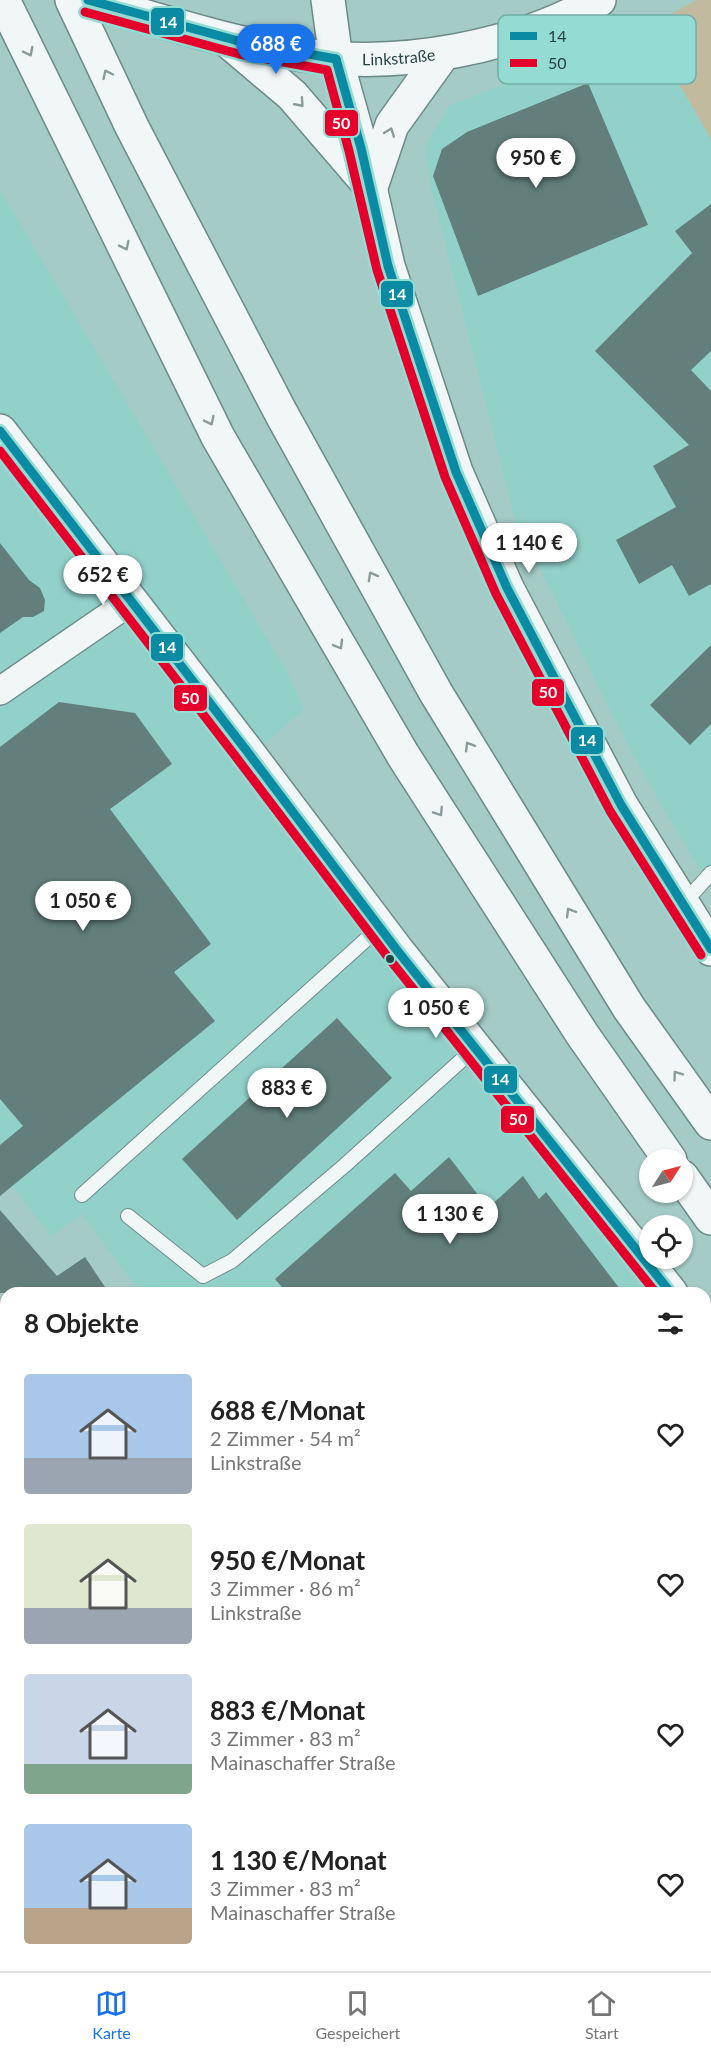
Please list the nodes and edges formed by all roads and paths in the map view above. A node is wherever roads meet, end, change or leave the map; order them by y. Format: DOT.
graph roads {
  1 [pos="3,0"];
  2 [pos="72,0"];
  3 [pos="88,0"];
  4 [pos="599,0"];
  5 [pos="328,2"];
  6 [pos="565,15"];
  7 [pos="224,37"];
  8 [pos="498,40"];
  9 [pos="443,54"];
  10 [pos="336,58"];
  11 [pos="371,187"];
  12 [pos="0,431"];
  13 [pos="132,601"];
  14 [pos="0,691"];
  15 [pos="711,873"];
  16 [pos="683,904"];
  17 [pos="380,927"];
  18 [pos="711,949"];
  19 [pos="475,1048"];
  20 [pos="711,1123"];
  21 [pos="662,1149"];
  22 [pos="693,1193"];
  23 [pos="82,1195"];
  24 [pos="128,1216"];
  25 [pos="711,1218"];
  26 [pos="666,1287"];
  1 -- 21 [label="main road, one-way"];
  20 -- 2 [label="main road, one-way"];
  3 -- 7 [label="main road, Linkstraße"];
  4 -- 6 [label="main road, Linkstraße"];
  5 -- 10 [label="main road"];
  7 -- 10 [label="main road, Linkstraße"];
  7 -- 11 [label="main road, one-way"];
  8 -- 9 [label="main road, Linkstraße"];
  9 -- 10 [label="main road, Linkstraße"];
  11 -- 9 [label="main road, one-way"];
  10 -- 11 [label="main road"];
  11 -- 16 [label="main road"];
  12 -- 13 [label="main road"];
  13 -- 14 [label="street"];
  13 -- 17 [label="main road"];
  15 -- 16 [label="lane"];
  16 -- 18 [label="main road"];
  17 -- 19 [label="main road"];
  17 -- 23 [label="lane"];
  19 -- 24 [label="lane"];
  19 -- 26 [label="main road"];
  22 -- 25 [label="main road"];
}
